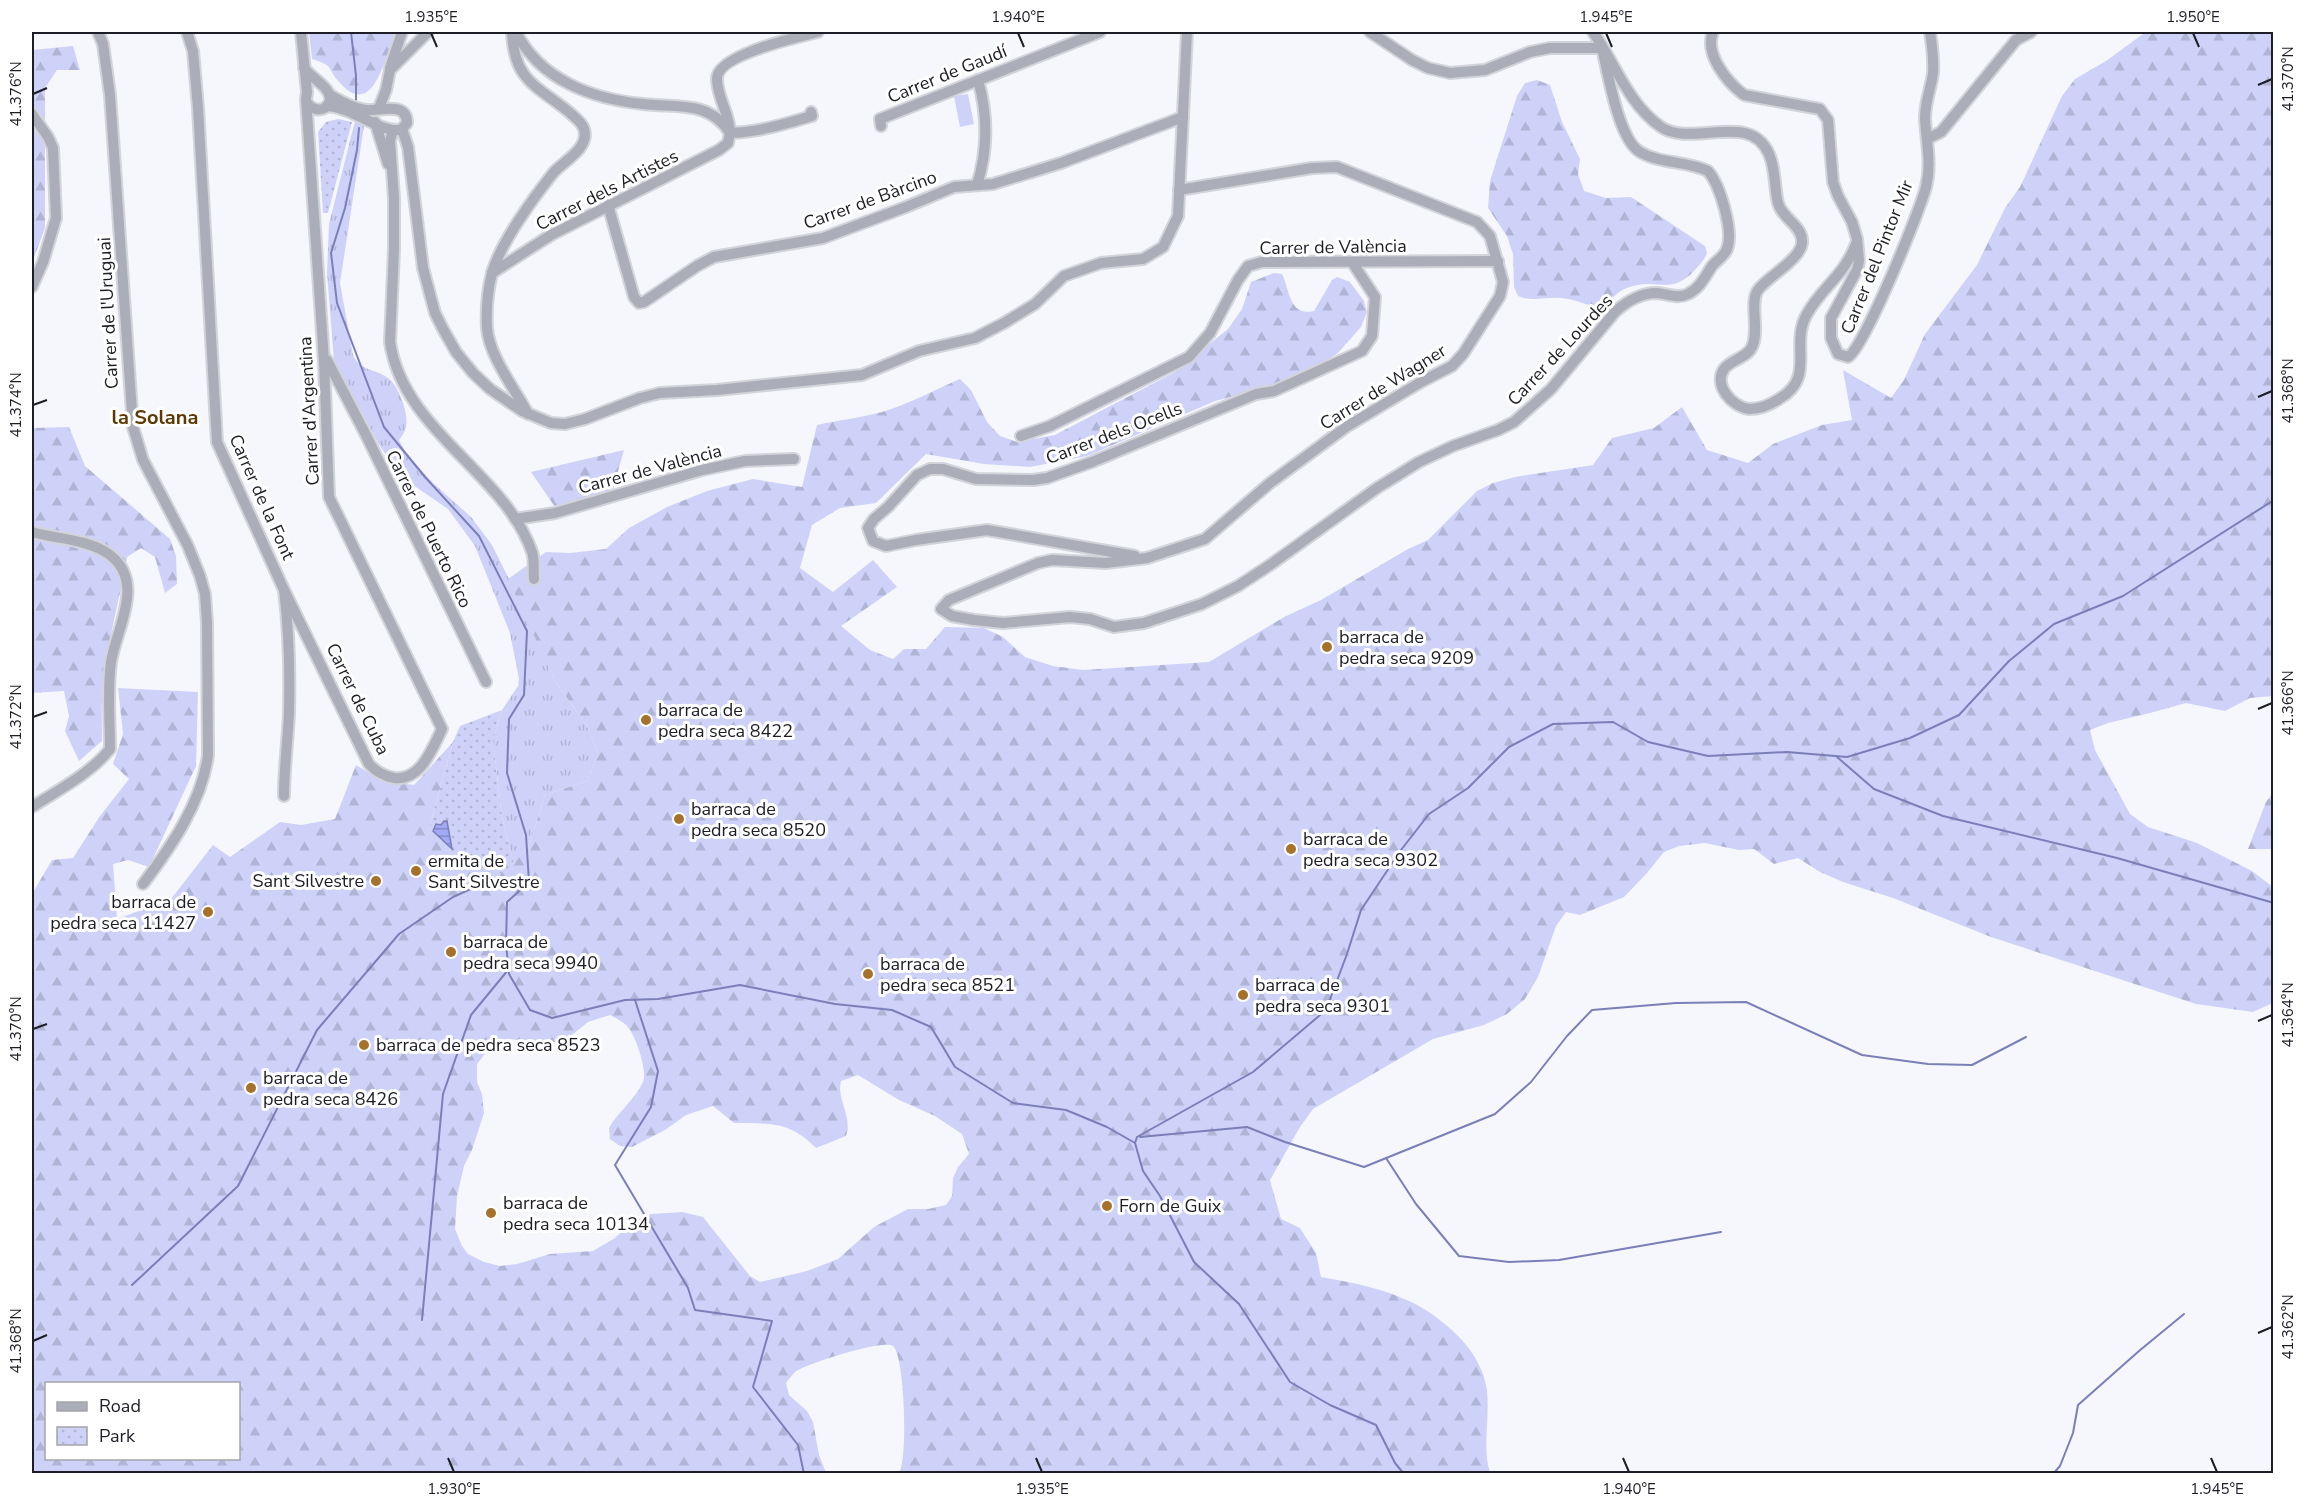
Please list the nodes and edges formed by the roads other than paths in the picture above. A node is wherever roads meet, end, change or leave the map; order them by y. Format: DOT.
graph roads {
  1 [pos="99,32"];
  2 [pos="187,32"];
  3 [pos="301,32"];
  4 [pos="402,32"];
  5 [pos="428,32"];
  6 [pos="514,32"];
  7 [pos="818,32"];
  8 [pos="1100,32"];
  9 [pos="1187,32"];
  10 [pos="1370,32"];
  11 [pos="1593,32"];
  12 [pos="1713,32"];
  13 [pos="1930,32"];
  14 [pos="2031,32"];
  15 [pos="1602,48"];
  16 [pos="304,68"];
  17 [pos="390,70"];
  18 [pos="978,80"];
  19 [pos="322,86"];
  20 [pos="330,95"];
  21 [pos="307,98"];
  22 [pos="323,108"];
  23 [pos="382,109"];
  24 [pos="811,112"];
  25 [pos="32,114"];
  26 [pos="1183,117"];
  27 [pos="375,123"];
  28 [pos="881,126"];
  29 [pos="397,130"];
  30 [pos="730,133"];
  31 [pos="309,139"];
  32 [pos="1927,139"];
  33 [pos="393,175"];
  34 [pos="977,185"];
  35 [pos="1179,190"];
  36 [pos="608,205"];
  37 [pos="1857,239"];
  38 [pos="1498,261"];
  39 [pos="1352,262"];
  40 [pos="492,273"];
  41 [pos="32,287"];
  42 [pos="324,354"];
  43 [pos="325,386"];
  44 [pos="342,391"];
  45 [pos="528,414"];
  46 [pos="1021,436"];
  47 [pos="794,459"];
  48 [pos="515,519"];
  49 [pos="32,532"];
  50 [pos="1147,558"];
  51 [pos="534,579"];
  52 [pos="284,590"];
  53 [pos="486,682"];
  54 [pos="442,729"];
  55 [pos="284,796"];
  56 [pos="32,807"];
  57 [pos="143,884"];
  1 -- 57 [label="street, Carrer de l'Uruguai"];
  2 -- 52 [label="street, Carrer de la Font"];
  3 -- 16 [label="street, Carrer d'Argentina"];
  4 -- 17 [label="street"];
  5 -- 17 [label="street"];
  6 -- 30 [label="street"];
  6 -- 40 [label="street"];
  7 -- 30 [label="street"];
  8 -- 18 [label="street, Carrer de Gaudí"];
  9 -- 26 [label="street"];
  10 -- 15 [label="street"];
  11 -- 15 [label="street"];
  12 -- 37 [label="street"];
  13 -- 32 [label="street, Carrer del Pintor Mir"];
  14 -- 32 [label="street"];
  15 -- 37 [label="street"];
  15 -- 50 [label="street, Carrer de Lourdes"];
  16 -- 19 [label="street"];
  16 -- 21 [label="street, Carrer d'Argentina"];
  17 -- 23 [label="street"];
  18 -- 28 [label="street, Carrer de Gaudí"];
  18 -- 34 [label="street"];
  19 -- 20 [label="street"];
  19 -- 21 [label="street"];
  20 -- 22 [label="street"];
  20 -- 23 [label="street"];
  21 -- 22 [label="street"];
  21 -- 31 [label="street, Carrer d'Argentina"];
  22 -- 27 [label="street"];
  22 -- 31 [label="street, Carrer d'Argentina"];
  23 -- 27 [label="street"];
  23 -- 29 [label="street"];
  24 -- 30 [label="street"];
  25 -- 41 [label="street"];
  26 -- 34 [label="street, Carrer de Bàrcino"];
  26 -- 35 [label="street"];
  27 -- 29 [label="street"];
  27 -- 33 [label="street"];
  29 -- 33 [label="street"];
  29 -- 45 [label="street"];
  30 -- 36 [label="street, Carrer dels Artistes"];
  31 -- 42 [label="street, Carrer d'Argentina"];
  32 -- 37 [label="street, Carrer del Pintor Mir"];
  33 -- 48 [label="street"];
  34 -- 36 [label="street, Carrer de Bàrcino"];
  35 -- 38 [label="street, Carrer de Wagner"];
  35 -- 45 [label="street"];
  36 -- 40 [label="street, Carrer dels Artistes"];
  38 -- 39 [label="street, Carrer de València"];
  38 -- 50 [label="street, Carrer de Wagner"];
  39 -- 46 [label="street, Carrer de València"];
  39 -- 50 [label="street, Carrer dels Ocells"];
  40 -- 45 [label="street"];
  42 -- 43 [label="street, Carrer d'Argentina"];
  42 -- 44 [label="street, Carrer de Puerto Rico"];
  43 -- 44 [label="street"];
  43 -- 54 [label="street, Carrer d'Argentina"];
  44 -- 53 [label="street, Carrer de Puerto Rico"];
  47 -- 48 [label="street, Carrer de València"];
  48 -- 51 [label="street"];
  49 -- 56 [label="street"];
  52 -- 54 [label="street, Carrer de Cuba"];
  52 -- 55 [label="street, Carrer de la Font"];
}
